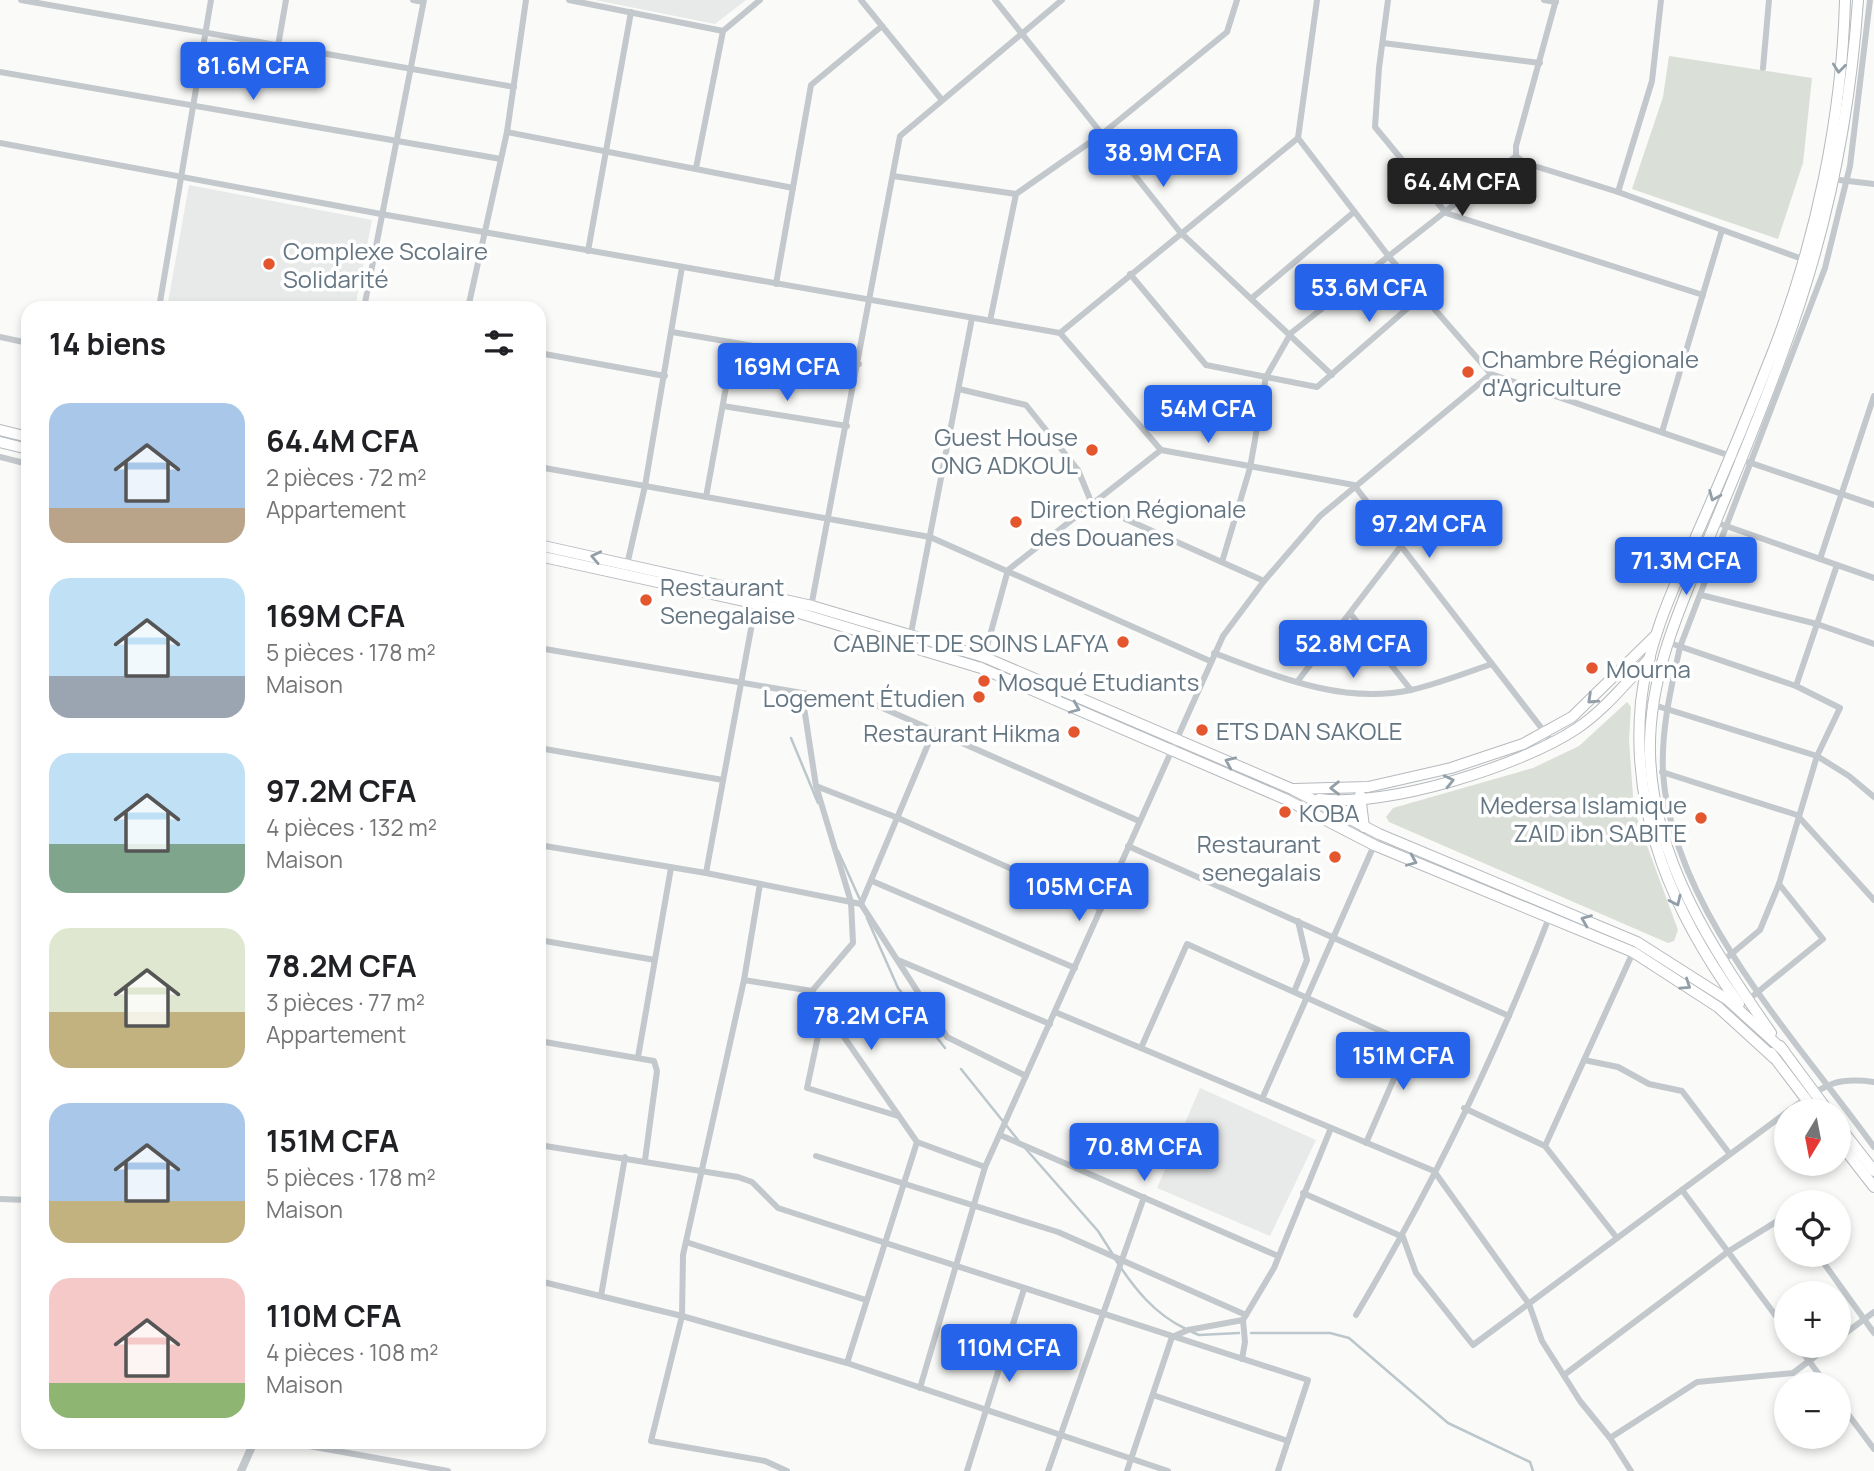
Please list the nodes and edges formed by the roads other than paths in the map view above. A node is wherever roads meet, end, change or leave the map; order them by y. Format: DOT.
graph roads {
  1 [pos="21,0"];
  2 [pos="211,0"];
  3 [pos="286,0"];
  4 [pos="412,0"];
  5 [pos="526,0"];
  6 [pos="569,0"];
  7 [pos="760,0"];
  8 [pos="861,0"];
  9 [pos="995,0"];
  10 [pos="1062,0"];
  11 [pos="1237,0"];
  12 [pos="1317,0"];
  13 [pos="1388,0"];
  14 [pos="1544,0"];
  15 [pos="1661,0"];
  16 [pos="1769,0"];
  17 [pos="1845,0"];
  18 [pos="1858,0"];
  19 [pos="1870,0"];
  20 [pos="423,1"];
  21 [pos="1556,1"];
  22 [pos="631,12"];
  23 [pos="882,26"];
  24 [pos="723,31"];
  25 [pos="206,33"];
  26 [pos="1022,33"];
  27 [pos="1383,43"];
  28 [pos="278,46"];
  29 [pos="1540,63"];
  30 [pos="1763,68"];
  31 [pos="409,70"];
  32 [pos="0,72"];
  33 [pos="514,87"];
  34 [pos="942,100"];
  35 [pos="194,106"];
  36 [pos="1839,111"];
  37 [pos="507,132"];
  38 [pos="1102,134"];
  39 [pos="1298,138"];
  40 [pos="396,141"];
  41 [pos="0,143"];
  42 [pos="605,152"];
  43 [pos="1517,156"];
  44 [pos="500,159"];
  45 [pos="696,168"];
  46 [pos="181,176"];
  47 [pos="893,176"];
  48 [pos="1828,178"];
  49 [pos="1846,181"];
  50 [pos="1874,184"];
  51 [pos="793,188"];
  52 [pos="1618,192"];
  53 [pos="1016,194"];
  54 [pos="1354,212"];
  55 [pos="1446,213"];
  56 [pos="381,214"];
  57 [pos="484,230"];
  58 [pos="1722,230"];
  59 [pos="1180,232"];
  60 [pos="588,251"];
  61 [pos="1390,258"];
  62 [pos="1808,262"];
  63 [pos="682,267"];
  64 [pos="1130,274"];
  65 [pos="776,284"];
  66 [pos="1424,294"];
  67 [pos="1703,295"];
  68 [pos="1252,298"];
  69 [pos="870,300"];
  70 [pos="160,301"];
  71 [pos="365,301"];
  72 [pos="469,301"];
  73 [pos="972,318"];
  74 [pos="990,321"];
  75 [pos="672,332"];
  76 [pos="1060,333"];
  77 [pos="1291,334"];
  78 [pos="0,337"];
  79 [pos="21,342"];
  80 [pos="734,343"];
  81 [pos="546,354"];
  82 [pos="859,364"];
  83 [pos="1491,374"];
  84 [pos="1332,375"];
  85 [pos="664,376"];
  86 [pos="1266,377"];
  87 [pos="958,388"];
  88 [pos="1874,396"];
  89 [pos="723,406"];
  90 [pos="847,426"];
  91 [pos="0,430"];
  92 [pos="1662,432"];
  93 [pos="21,435"];
  94 [pos="0,442"];
  95 [pos="21,447"];
  96 [pos="1161,450"];
  97 [pos="0,457"];
  98 [pos="1735,458"];
  99 [pos="21,462"];
  100 [pos="1752,463"];
  101 [pos="546,468"];
  102 [pos="1250,468"];
  103 [pos="1354,485"];
  104 [pos="645,486"];
  105 [pos="1841,494"];
  106 [pos="706,497"];
  107 [pos="1091,505"];
  108 [pos="1874,505"];
  109 [pos="829,519"];
  110 [pos="1710,520"];
  111 [pos="1728,528"];
  112 [pos="930,537"];
  113 [pos="1401,546"];
  114 [pos="546,551"];
  115 [pos="1820,559"];
  116 [pos="1222,562"];
  117 [pos="1837,565"];
  118 [pos="626,569"];
  119 [pos="1008,570"];
  120 [pos="1874,578"];
  121 [pos="1264,581"];
  122 [pos="724,590"];
  123 [pos="1701,595"];
  124 [pos="756,602"];
  125 [pos="811,611"];
  126 [pos="1350,613"];
  127 [pos="1817,624"];
  128 [pos="911,633"];
  129 [pos="1661,638"];
  130 [pos="1874,644"];
  131 [pos="1680,647"];
  132 [pos="546,649"];
  133 [pos="1214,653"];
  134 [pos="1651,657"];
  135 [pos="1210,662"];
  136 [pos="982,663"];
  137 [pos="1492,664"];
  138 [pos="1297,682"];
  139 [pos="741,685"];
  140 [pos="1796,686"];
  141 [pos="1411,690"];
  142 [pos="802,694"];
  143 [pos="1647,702"];
  144 [pos="1666,709"];
  145 [pos="933,730"];
  146 [pos="1546,733"];
  147 [pos="1173,743"];
  148 [pos="1553,743"];
  149 [pos="546,749"];
  150 [pos="1817,756"];
  151 [pos="1652,772"];
  152 [pos="723,780"];
  153 [pos="816,786"];
  154 [pos="1358,788"];
  155 [pos="1289,794"];
  156 [pos="1874,797"];
  157 [pos="1311,798"];
  158 [pos="1362,799"];
  159 [pos="1797,815"];
  160 [pos="898,818"];
  161 [pos="1139,821"];
  162 [pos="1364,827"];
  163 [pos="1379,834"];
  164 [pos="1374,845"];
  165 [pos="546,846"];
  166 [pos="1128,846"];
  167 [pos="671,868"];
  168 [pos="706,873"];
  169 [pos="872,881"];
  170 [pos="760,884"];
  171 [pos="1779,884"];
  172 [pos="1874,900"];
  173 [pos="851,902"];
  174 [pos="861,904"];
  175 [pos="1554,907"];
  176 [pos="1101,909"];
  177 [pos="1549,919"];
  178 [pos="1298,920"];
  179 [pos="1335,937"];
  180 [pos="546,941"];
  181 [pos="1635,947"];
  182 [pos="1732,953"];
  183 [pos="655,960"];
  184 [pos="898,960"];
  185 [pos="1307,960"];
  186 [pos="1723,961"];
  187 [pos="1322,967"];
  188 [pos="1075,968"];
  189 [pos="744,980"];
  190 [pos="812,991"];
  191 [pos="1294,992"];
  192 [pos="1759,992"];
  193 [pos="1307,998"];
  194 [pos="1748,1000"];
  195 [pos="824,1008"];
  196 [pos="1055,1012"];
  197 [pos="1509,1016"];
  198 [pos="1747,1017"];
  199 [pos="1050,1024"];
  200 [pos="546,1042"];
  201 [pos="1141,1048"];
  202 [pos="1779,1055"];
  203 [pos="638,1057"];
  204 [pos="1584,1060"];
  205 [pos="1026,1076"];
  206 [pos="1874,1082"];
  207 [pos="1828,1083"];
  208 [pos="1810,1096"];
  209 [pos="1262,1099"];
  210 [pos="1806,1099"];
  211 [pos="1811,1099"];
  212 [pos="1814,1099"];
  213 [pos="1464,1108"];
  214 [pos="898,1116"];
  215 [pos="1774,1121"];
  216 [pos="1331,1128"];
  217 [pos="1000,1135"];
  218 [pos="917,1142"];
  219 [pos="1366,1143"];
  220 [pos="1852,1143"];
  221 [pos="546,1146"];
  222 [pos="1545,1146"];
  223 [pos="1874,1147"];
  224 [pos="1729,1153"];
  225 [pos="816,1156"];
  226 [pos="625,1157"];
  227 [pos="1852,1159"];
  228 [pos="645,1160"];
  229 [pos="985,1167"];
  230 [pos="701,1169"];
  231 [pos="1434,1171"];
  232 [pos="1874,1171"];
  233 [pos="904,1183"];
  234 [pos="1874,1187"];
  235 [pos="1682,1190"];
  236 [pos="1303,1193"];
  237 [pos="1144,1197"];
  238 [pos="0,1199"];
  239 [pos="21,1200"];
  240 [pos="973,1205"];
  241 [pos="1774,1223"];
  242 [pos="1403,1237"];
  243 [pos="1617,1238"];
  244 [pos="686,1242"];
  245 [pos="885,1243"];
  246 [pos="1729,1251"];
  247 [pos="1278,1256"];
  248 [pos="1122,1260"];
  249 [pos="955,1267"];
  250 [pos="1827,1267"];
  251 [pos="546,1283"];
  252 [pos="1024,1289"];
  253 [pos="601,1296"];
  254 [pos="866,1300"];
  255 [pos="1529,1304"];
  256 [pos="1874,1312"];
  257 [pos="1774,1313"];
  258 [pos="1102,1315"];
  259 [pos="1356,1315"];
  260 [pos="682,1316"];
  261 [pos="1245,1317"];
  262 [pos="1865,1320"];
  263 [pos="1851,1330"];
  264 [pos="1874,1332"];
  265 [pos="1172,1337"];
  266 [pos="1807,1358"];
  267 [pos="1813,1358"];
  268 [pos="1242,1359"];
  269 [pos="1809,1361"];
  270 [pos="847,1363"];
  271 [pos="1817,1372"];
  272 [pos="1564,1375"];
  273 [pos="920,1388"];
  274 [pos="1153,1395"];
  275 [pos="986,1410"];
  276 [pos="1851,1418"];
  277 [pos="1060,1434"];
  278 [pos="1610,1438"];
  279 [pos="1288,1441"];
  280 [pos="251,1449"];
  281 [pos="326,1449"];
  282 [pos="1874,1449"];
  283 [pos="1130,1459"];
  284 [pos="241,1471"];
  285 [pos="448,1471"];
  286 [pos="787,1471"];
  287 [pos="967,1471"];
  288 [pos="1048,1471"];
  289 [pos="1127,1471"];
  290 [pos="1168,1471"];
  291 [pos="1278,1471"];
  292 [pos="1631,1471"];
  1 -- 25 [label="street"];
  2 -- 25 [label="street"];
  3 -- 28 [label="street"];
  4 -- 20 [label="street"];
  5 -- 33 [label="street"];
  6 -- 22 [label="street"];
  7 -- 24 [label="street"];
  8 -- 23 [label="street"];
  9 -- 26 [label="street"];
  10 -- 26 [label="street"];
  11 -- 38 [label="street"];
  12 -- 39 [label="street"];
  13 -- 27 [label="street"];
  14 -- 21 [label="street"];
  15 -- 52 [label="street"];
  16 -- 30 [label="street"];
  17 -- 36 [label="main road, one-way"];
  18 -- 36 [label="main road"];
  19 -- 49 [label="street"];
  20 -- 31 [label="street"];
  21 -- 29 [label="street"];
  22 -- 24 [label="street"];
  22 -- 42 [label="street"];
  23 -- 34 [label="street"];
  23 -- 51 [label="street"];
  24 -- 45 [label="street"];
  25 -- 28 [label="street"];
  25 -- 35 [label="street"];
  26 -- 34 [label="street"];
  26 -- 38 [label="street"];
  27 -- 29 [label="street"];
  27 -- 55 [label="street"];
  28 -- 31 [label="street"];
  29 -- 43 [label="street"];
  31 -- 33 [label="street"];
  31 -- 40 [label="street"];
  32 -- 35 [label="street"];
  33 -- 37 [label="street"];
  34 -- 47 [label="street"];
  35 -- 40 [label="street"];
  35 -- 46 [label="street"];
  36 -- 48 [label="main road"];
  37 -- 42 [label="street"];
  37 -- 44 [label="street"];
  38 -- 53 [label="street"];
  38 -- 59 [label="street"];
  39 -- 54 [label="street"];
  39 -- 59 [label="street"];
  40 -- 44 [label="street"];
  40 -- 56 [label="street"];
  41 -- 46 [label="street"];
  42 -- 45 [label="street"];
  42 -- 60 [label="street"];
  43 -- 52 [label="street"];
  43 -- 55 [label="street"];
  44 -- 57 [label="street"];
  45 -- 51 [label="street"];
  46 -- 56 [label="street"];
  46 -- 70 [label="street"];
  47 -- 53 [label="street"];
  47 -- 69 [label="street"];
  48 -- 49 [label="street"];
  48 -- 62 [label="main road"];
  49 -- 50 [label="street"];
  49 -- 100 [label="street"];
  51 -- 65 [label="street"];
  52 -- 58 [label="street"];
  53 -- 74 [label="street"];
  54 -- 61 [label="street"];
  54 -- 68 [label="street"];
  55 -- 61 [label="street"];
  55 -- 67 [label="street"];
  56 -- 57 [label="street"];
  56 -- 71 [label="street"];
  57 -- 60 [label="street"];
  57 -- 72 [label="street"];
  58 -- 62 [label="street"];
  58 -- 67 [label="street"];
  59 -- 64 [label="street"];
  59 -- 68 [label="street"];
  60 -- 63 [label="street"];
  61 -- 66 [label="street"];
  61 -- 77 [label="street"];
  62 -- 98 [label="main road"];
  63 -- 65 [label="street"];
  63 -- 75 [label="street"];
  64 -- 76 [label="street"];
  64 -- 86 [label="street"];
  65 -- 69 [label="street"];
  66 -- 83 [label="street"];
  66 -- 84 [label="street"];
  67 -- 92 [label="street"];
  68 -- 77 [label="street"];
  69 -- 73 [label="street"];
  69 -- 82 [label="street"];
  73 -- 74 [label="street"];
  73 -- 87 [label="street"];
  74 -- 76 [label="street"];
  75 -- 80 [label="street"];
  75 -- 85 [label="street"];
  76 -- 96 [label="street"];
  77 -- 84 [label="street"];
  77 -- 86 [label="street"];
  78 -- 79 [label="street"];
  80 -- 82 [label="street"];
  80 -- 89 [label="street"];
  81 -- 85 [label="street"];
  82 -- 90 [label="street"];
  83 -- 92 [label="street"];
  83 -- 103 [label="street"];
  84 -- 86 [label="street"];
  85 -- 104 [label="street"];
  86 -- 102 [label="street"];
  87 -- 107 [label="street"];
  87 -- 112 [label="street"];
  88 -- 105 [label="street"];
  89 -- 90 [label="street"];
  89 -- 106 [label="street"];
  90 -- 109 [label="street"];
  91 -- 93 [label="main road"];
  92 -- 98 [label="street"];
  94 -- 95 [label="main road"];
  96 -- 102 [label="street"];
  96 -- 107 [label="street"];
  97 -- 99 [label="street"];
  98 -- 100 [label="street"];
  98 -- 110 [label="main road"];
  100 -- 105 [label="street"];
  100 -- 111 [label="street"];
  101 -- 104 [label="street"];
  102 -- 103 [label="street"];
  102 -- 116 [label="street"];
  103 -- 113 [label="street"];
  103 -- 121 [label="street"];
  104 -- 106 [label="street"];
  104 -- 118 [label="street"];
  105 -- 108 [label="street"];
  105 -- 115 [label="street"];
  106 -- 109 [label="street"];
  107 -- 116 [label="street"];
  107 -- 119 [label="street"];
  109 -- 112 [label="street"];
  109 -- 125 [label="street"];
  110 -- 111 [label="street"];
  110 -- 129 [label="main road"];
  111 -- 115 [label="street"];
  111 -- 123 [label="street"];
  112 -- 119 [label="street"];
  112 -- 128 [label="street"];
  113 -- 126 [label="street"];
  113 -- 137 [label="street"];
  114 -- 118 [label="main road"];
  115 -- 117 [label="street"];
  116 -- 121 [label="street"];
  117 -- 120 [label="street"];
  117 -- 127 [label="street"];
  118 -- 122 [label="main road"];
  119 -- 135 [label="street"];
  119 -- 136 [label="street"];
  121 -- 133 [label="street"];
  122 -- 124 [label="main road"];
  122 -- 125 [label="main road"];
  123 -- 127 [label="street"];
  123 -- 131 [label="street"];
  124 -- 125 [label="main road"];
  124 -- 139 [label="street"];
  125 -- 128 [label="main road"];
  125 -- 136 [label="main road"];
  126 -- 138 [label="street"];
  126 -- 141 [label="street"];
  127 -- 130 [label="street"];
  127 -- 140 [label="street"];
  128 -- 136 [label="main road"];
  129 -- 131 [label="street"];
  129 -- 134 [label="main road"];
  129 -- 143 [label="main road"];
  129 -- 146 [label="main road, one-way"];
  131 -- 140 [label="street"];
  131 -- 144 [label="street"];
  132 -- 139 [label="street"];
  133 -- 135 [label="street"];
  133 -- 138 [label="street"];
  134 -- 143 [label="main road"];
  134 -- 148 [label="main road"];
  135 -- 147 [label="street"];
  136 -- 147 [label="main road"];
  137 -- 141 [label="street"];
  137 -- 146 [label="street"];
  138 -- 141 [label="street"];
  139 -- 142 [label="street"];
  139 -- 152 [label="street"];
  140 -- 150 [label="street"];
  142 -- 145 [label="street"];
  142 -- 153 [label="street"];
  143 -- 144 [label="street"];
  143 -- 151 [label="main road"];
  144 -- 150 [label="street"];
  144 -- 151 [label="street"];
  145 -- 160 [label="street"];
  145 -- 161 [label="street"];
  146 -- 148 [label="street"];
  146 -- 154 [label="main road"];
  155 -- 147 [label="main road, one-way"];
  147 -- 155 [label="main road"];
  147 -- 161 [label="street"];
  158 -- 148 [label="main road, one-way"];
  149 -- 152 [label="street"];
  150 -- 156 [label="street"];
  150 -- 159 [label="street"];
  151 -- 159 [label="street"];
  151 -- 182 [label="street"];
  151 -- 186 [label="main road"];
  151 -- 198 [label="main road, one-way"];
  152 -- 168 [label="street"];
  153 -- 160 [label="street"];
  153 -- 173 [label="street"];
  154 -- 155 [label="main road, one-way"];
  154 -- 158 [label="main road"];
  155 -- 157 [label="main road"];
  155 -- 164 [label="main road"];
  157 -- 158 [label="main road"];
  157 -- 162 [label="main road"];
  158 -- 162 [label="main road"];
  159 -- 171 [label="street"];
  159 -- 172 [label="street"];
  160 -- 169 [label="street"];
  160 -- 176 [label="street"];
  161 -- 166 [label="street"];
  162 -- 163 [label="main road"];
  163 -- 164 [label="street"];
  163 -- 175 [label="main road"];
  164 -- 177 [label="main road, one-way"];
  164 -- 179 [label="street"];
  165 -- 167 [label="street"];
  166 -- 176 [label="street"];
  166 -- 178 [label="street"];
  167 -- 168 [label="street"];
  167 -- 183 [label="street"];
  168 -- 170 [label="street"];
  169 -- 174 [label="street"];
  169 -- 188 [label="street"];
  170 -- 173 [label="street"];
  170 -- 189 [label="street"];
  171 -- 182 [label="street"];
  171 -- 192 [label="street"];
  173 -- 174 [label="street"];
  173 -- 190 [label="street"];
  174 -- 184 [label="street"];
  175 -- 177 [label="street"];
  181 -- 175 [label="main road, one-way"];
  176 -- 188 [label="street"];
  177 -- 181 [label="main road"];
  177 -- 197 [label="street"];
  178 -- 179 [label="street"];
  178 -- 185 [label="street"];
  179 -- 187 [label="street"];
  179 -- 197 [label="street"];
  180 -- 183 [label="street"];
  181 -- 198 [label="main road"];
  181 -- 202 [label="main road, one-way"];
  181 -- 204 [label="street"];
  182 -- 186 [label="street"];
  182 -- 192 [label="street"];
  183 -- 203 [label="street"];
  184 -- 199 [label="street"];
  184 -- 205 [label="street"];
  185 -- 187 [label="street"];
  185 -- 191 [label="street"];
  186 -- 194 [label="main road"];
  187 -- 193 [label="street"];
  188 -- 196 [label="street"];
  189 -- 190 [label="street"];
  189 -- 230 [label="street"];
  190 -- 195 [label="street"];
  191 -- 193 [label="street"];
  191 -- 201 [label="street"];
  192 -- 194 [label="street"];
  192 -- 207 [label="street"];
  193 -- 209 [label="street"];
  193 -- 219 [label="street"];
  194 -- 202 [label="main road"];
  195 -- 214 [label="street"];
  195 -- 214 [label="street"];
  196 -- 199 [label="street"];
  196 -- 201 [label="street"];
  197 -- 213 [label="street"];
  198 -- 202 [label="main road"];
  199 -- 205 [label="street"];
  200 -- 203 [label="street"];
  201 -- 209 [label="street"];
  202 -- 208 [label="main road"];
  203 -- 228 [label="street"];
  204 -- 222 [label="street"];
  204 -- 224 [label="street"];
  205 -- 217 [label="street"];
  206 -- 207 [label="street"];
  207 -- 208 [label="street"];
  207 -- 223 [label="street"];
  208 -- 210 [label="street"];
  208 -- 211 [label="main road"];
  208 -- 212 [label="main road"];
  209 -- 216 [label="street"];
  213 -- 222 [label="street"];
  213 -- 231 [label="street"];
  214 -- 218 [label="street"];
  215 -- 224 [label="street"];
  216 -- 219 [label="street"];
  216 -- 236 [label="street"];
  217 -- 229 [label="street"];
  217 -- 237 [label="street"];
  218 -- 229 [label="street"];
  218 -- 233 [label="street"];
  219 -- 231 [label="street"];
  220 -- 232 [label="main road"];
  221 -- 226 [label="street"];
  222 -- 243 [label="street"];
  224 -- 235 [label="street"];
  225 -- 233 [label="street"];
  226 -- 228 [label="street"];
  226 -- 253 [label="street"];
  227 -- 234 [label="main road"];
  228 -- 230 [label="street"];
  229 -- 240 [label="street"];
  230 -- 244 [label="street"];
  230 -- 245 [label="street"];
  231 -- 242 [label="street"];
  231 -- 255 [label="street"];
  233 -- 240 [label="street"];
  233 -- 245 [label="street"];
  235 -- 243 [label="street"];
  235 -- 246 [label="street"];
  236 -- 242 [label="street"];
  236 -- 247 [label="street"];
  237 -- 247 [label="street"];
  237 -- 248 [label="street"];
  238 -- 239 [label="street"];
  240 -- 248 [label="street"];
  240 -- 249 [label="street"];
  241 -- 246 [label="street"];
  242 -- 255 [label="street"];
  242 -- 259 [label="street"];
  243 -- 255 [label="street"];
  244 -- 254 [label="street"];
  244 -- 260 [label="street"];
  245 -- 249 [label="street"];
  245 -- 254 [label="street"];
  246 -- 257 [label="street"];
  246 -- 272 [label="street"];
  247 -- 261 [label="street"];
  248 -- 258 [label="street"];
  248 -- 261 [label="street"];
  249 -- 252 [label="street"];
  249 -- 273 [label="street"];
  250 -- 262 [label="street"];
  251 -- 253 [label="street"];
  252 -- 258 [label="street"];
  252 -- 275 [label="street"];
  253 -- 260 [label="street"];
  254 -- 270 [label="street"];
  255 -- 272 [label="street"];
  256 -- 262 [label="street"];
  258 -- 265 [label="street"];
  258 -- 277 [label="street"];
  260 -- 270 [label="street"];
  260 -- 286 [label="street"];
  261 -- 265 [label="street"];
  261 -- 268 [label="street"];
  262 -- 263 [label="street"];
  262 -- 264 [label="street"];
  265 -- 268 [label="street"];
  265 -- 274 [label="street"];
  266 -- 269 [label="street"];
  267 -- 269 [label="street"];
  268 -- 279 [label="street"];
  269 -- 271 [label="street"];
  269 -- 278 [label="street"];
  270 -- 273 [label="street"];
  272 -- 278 [label="street"];
  273 -- 275 [label="street"];
  274 -- 279 [label="street"];
  274 -- 283 [label="street"];
  275 -- 277 [label="street"];
  275 -- 287 [label="street"];
  276 -- 282 [label="street"];
  277 -- 283 [label="street"];
  277 -- 288 [label="street"];
  278 -- 292 [label="street"];
  279 -- 291 [label="street"];
  280 -- 284 [label="street"];
  281 -- 285 [label="street"];
  283 -- 289 [label="street"];
  283 -- 290 [label="street"];
}
